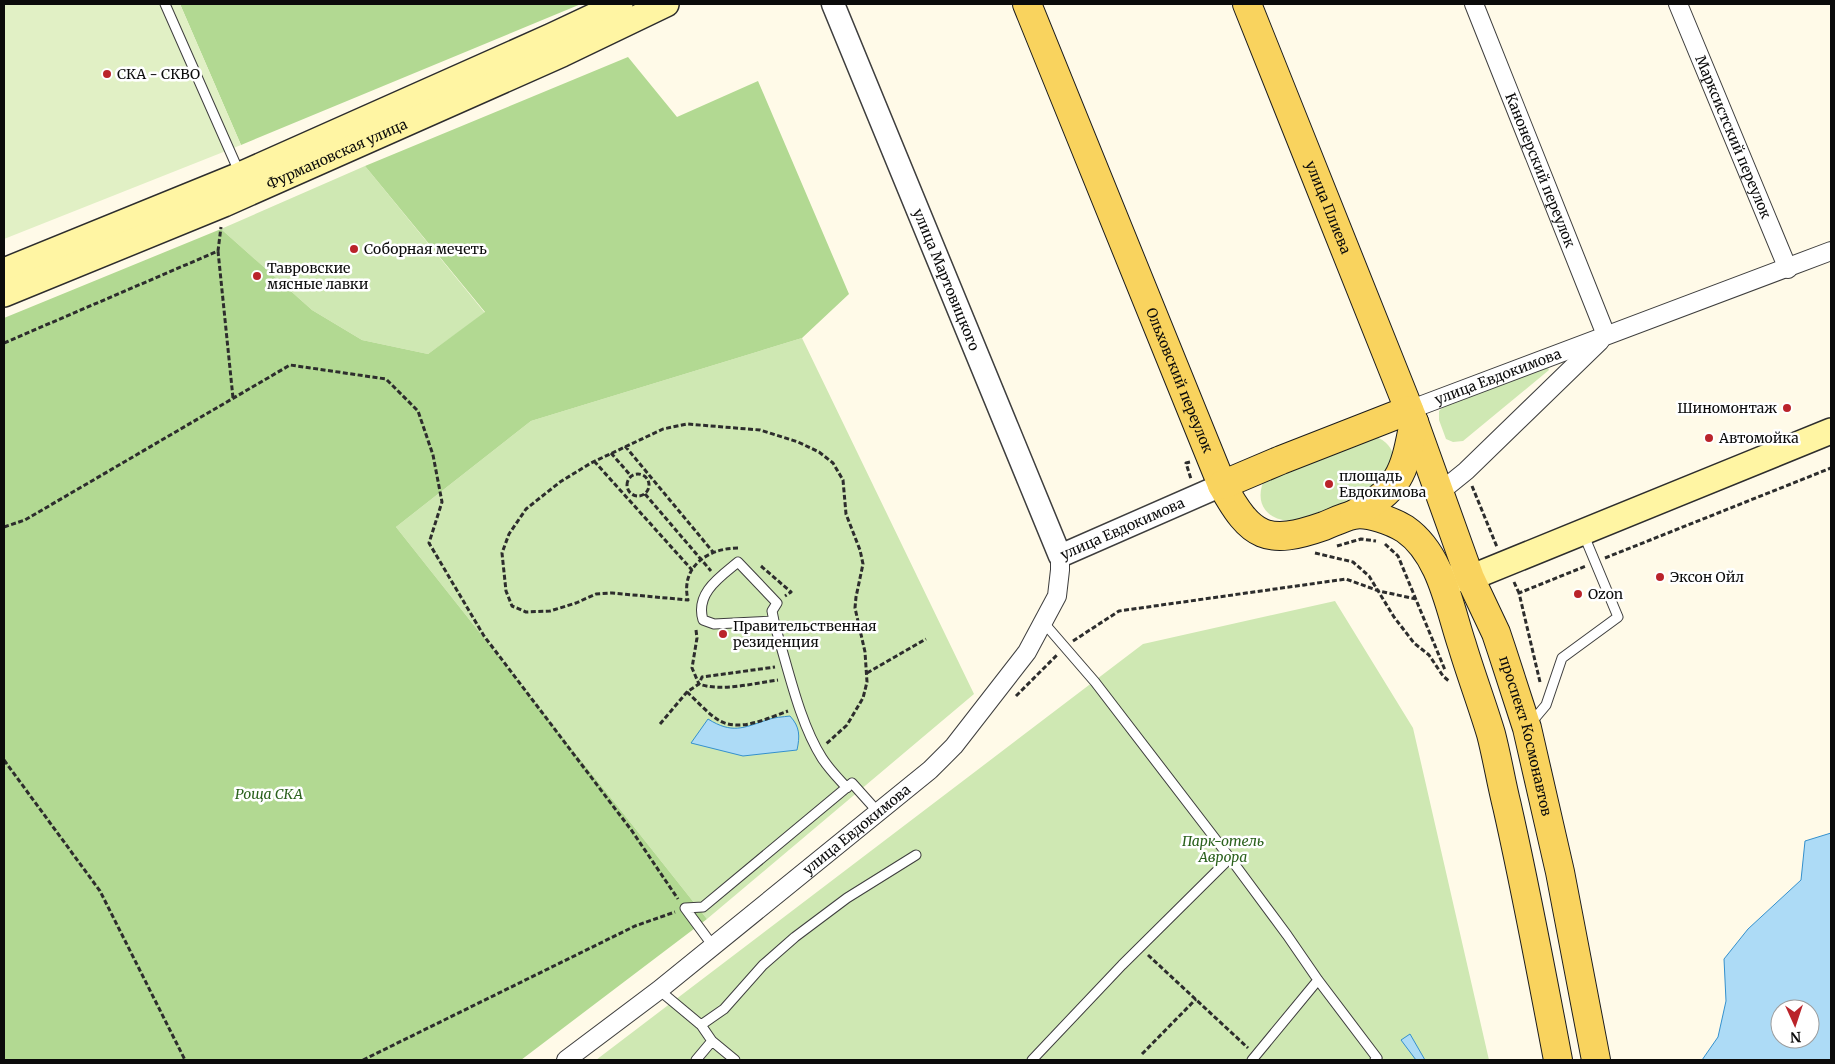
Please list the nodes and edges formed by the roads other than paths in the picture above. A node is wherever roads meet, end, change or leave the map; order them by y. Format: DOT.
graph roads {
  1 [pos="165,4"];
  2 [pos="620,4"];
  3 [pos="666,4"];
  4 [pos="833,4"];
  5 [pos="1027,4"];
  6 [pos="1247,4"];
  7 [pos="1474,4"];
  8 [pos="1678,4"];
  9 [pos="240,175"];
  10 [pos="1831,251"];
  11 [pos="1788,269"];
  12 [pos="4,272"];
  13 [pos="4,294"];
  14 [pos="1606,335"];
  15 [pos="1412,416"];
  16 [pos="1831,431"];
  17 [pos="1222,485"];
  18 [pos="1440,492"];
  19 [pos="1354,514"];
  20 [pos="1583,532"];
  21 [pos="1060,556"];
  22 [pos="1436,569"];
  23 [pos="1470,578"];
  24 [pos="774,621"];
  25 [pos="1044,623"];
  26 [pos="1526,728"];
  27 [pos="847,788"];
  28 [pos="878,812"];
  29 [pos="916,855"];
  30 [pos="1230,858"];
  31 [pos="713,946"];
  32 [pos="1318,980"];
  33 [pos="659,990"];
  34 [pos="702,1025"];
  35 [pos="712,1041"];
  36 [pos="1254,1058"];
  37 [pos="566,1060"];
  38 [pos="696,1060"];
  39 [pos="735,1060"];
  40 [pos="1032,1060"];
  41 [pos="1375,1060"];
  42 [pos="1558,1060"];
  43 [pos="1596,1060"];
  1 -- 9 [label="lane"];
  2 -- 9 [label="main road, Фурмановская улица"];
  3 -- 13 [label="main road, Фурмановская улица"];
  4 -- 21 [label="street, улица Мартовицкого"];
  5 -- 17 [label="main road, Ольховский переулок"];
  6 -- 15 [label="main road, улица Плиева"];
  7 -- 14 [label="street, Канонерский переулок"];
  8 -- 11 [label="street, Марксистский переулок"];
  9 -- 12 [label="main road, Фурмановская улица"];
  10 -- 11 [label="street, улица Евдокимова"];
  11 -- 14 [label="street, улица Евдокимова"];
  14 -- 15 [label="street, улица Евдокимова"];
  14 -- 18 [label="street"];
  15 -- 17 [label="main road, улица Евдокимова"];
  15 -- 18 [label="main road, проспект Космонавтов"];
  15 -- 19 [label="main road"];
  16 -- 20 [label="main road"];
  17 -- 19 [label="main road, Ольховский переулок"];
  17 -- 21 [label="street, улица Евдокимова"];
  18 -- 23 [label="main road, проспект Космонавтов"];
  19 -- 22 [label="main road"];
  20 -- 23 [label="main road"];
  20 -- 26 [label="lane"];
  21 -- 25 [label="street, улица Евдокимова"];
  22 -- 23 [label="main road"];
  22 -- 42 [label="main road"];
  23 -- 26 [label="main road, проспект Космонавтов"];
  24 -- 24 [label="lane"];
  24 -- 27 [label="lane"];
  25 -- 28 [label="street, улица Евдокимова"];
  25 -- 30 [label="lane"];
  26 -- 43 [label="main road, проспект Космонавтов"];
  27 -- 28 [label="lane"];
  27 -- 31 [label="lane"];
  28 -- 31 [label="street, улица Евдокимова"];
  29 -- 34 [label="lane"];
  30 -- 32 [label="lane"];
  30 -- 40 [label="lane"];
  31 -- 33 [label="street, улица Евдокимова"];
  32 -- 36 [label="lane"];
  32 -- 41 [label="lane"];
  33 -- 34 [label="lane"];
  33 -- 37 [label="street, улица Евдокимова"];
  34 -- 35 [label="lane"];
  35 -- 38 [label="lane"];
  35 -- 39 [label="lane"];
}
